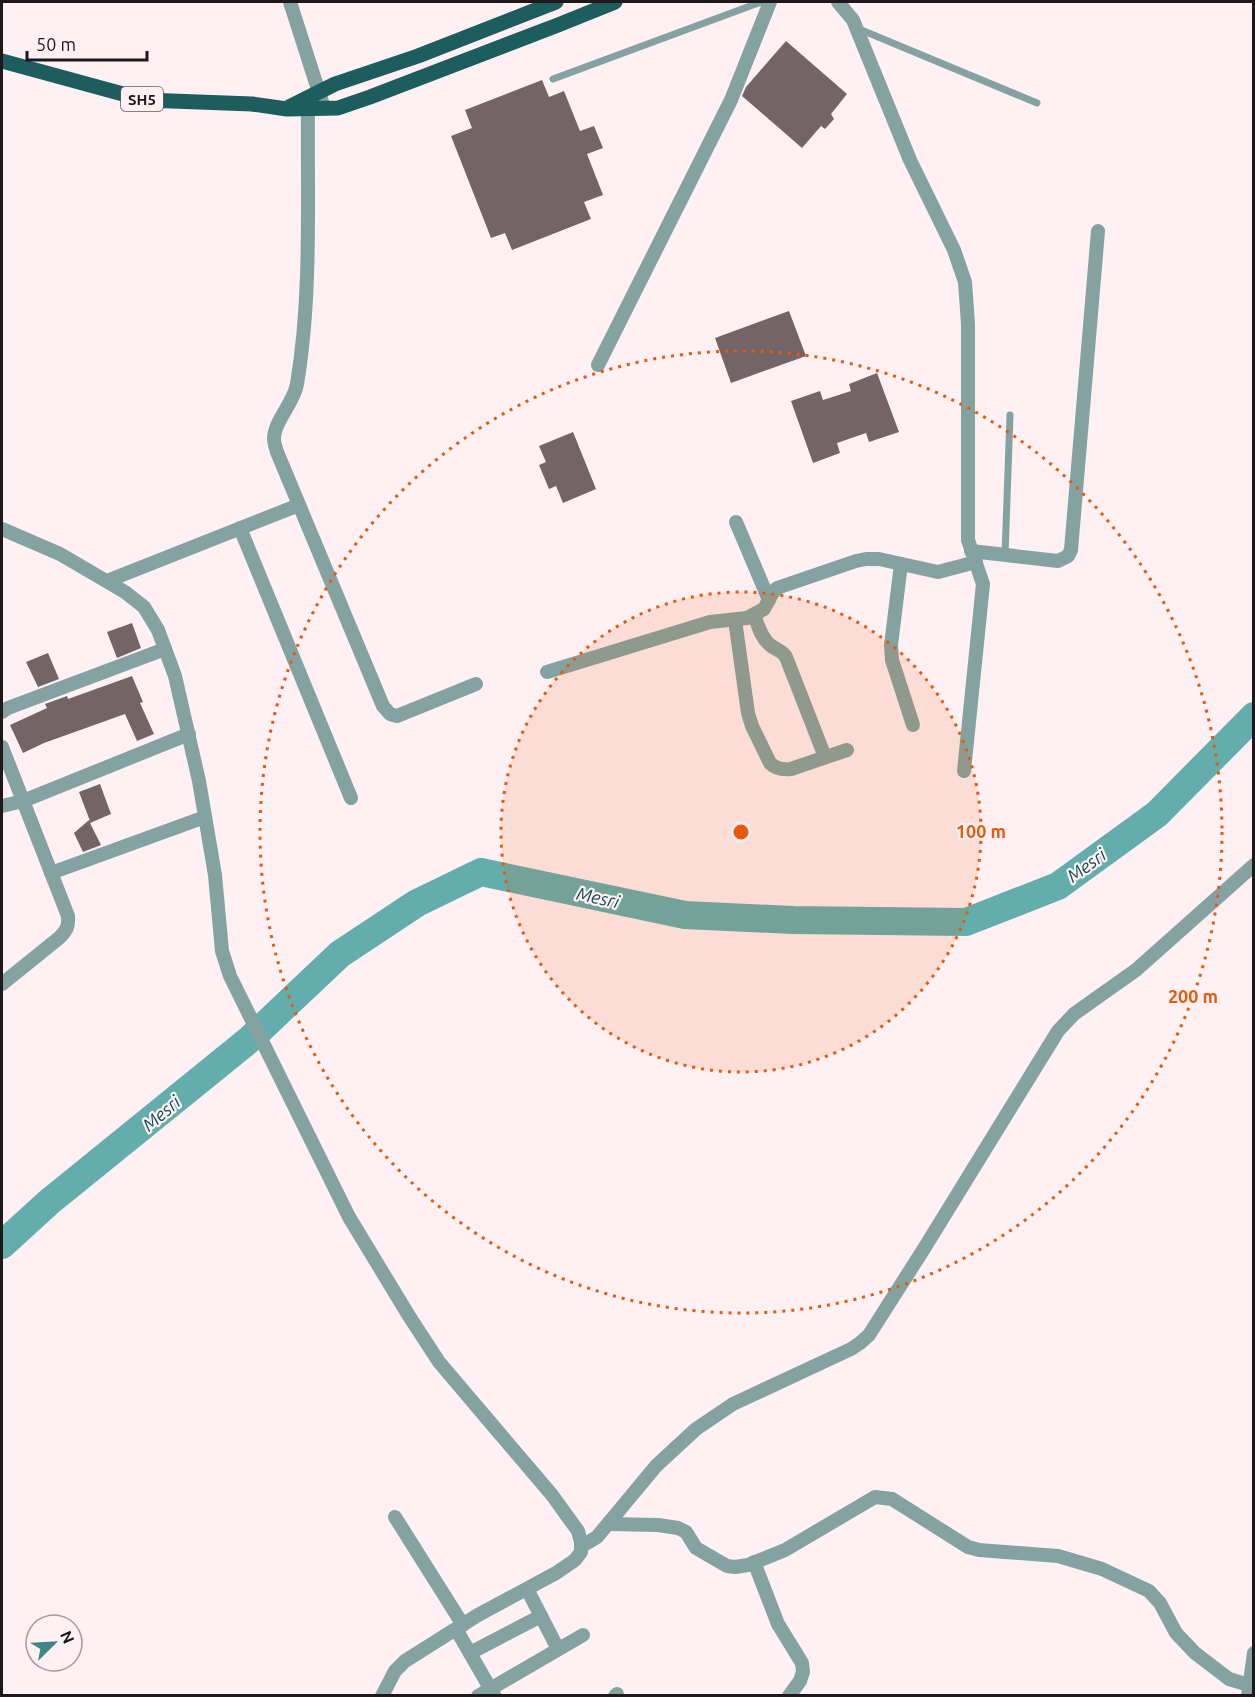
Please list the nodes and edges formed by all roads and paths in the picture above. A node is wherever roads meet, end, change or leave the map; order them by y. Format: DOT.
graph roads {
  1 [pos="290,2"];
  2 [pos="556,2"];
  3 [pos="615,2"];
  4 [pos="761,2"];
  5 [pos="770,2"];
  6 [pos="838,2"];
  7 [pos="856,28"];
  8 [pos="2,61"];
  9 [pos="553,79"];
  10 [pos="319,93"];
  11 [pos="1037,103"];
  12 [pos="287,108"];
  13 [pos="308,108"];
  14 [pos="324,108"];
  15 [pos="1098,231"];
  16 [pos="598,364"];
  17 [pos="1010,416"];
  18 [pos="299,505"];
  19 [pos="736,522"];
  20 [pos="240,528"];
  21 [pos="2,529"];
  22 [pos="1005,555"];
  23 [pos="974,557"];
  24 [pos="901,564"];
  25 [pos="107,581"];
  26 [pos="769,600"];
  27 [pos="754,615"];
  28 [pos="735,620"];
  29 [pos="165,649"];
  30 [pos="547,672"];
  31 [pos="476,684"];
  32 [pos="2,712"];
  33 [pos="913,725"];
  34 [pos="189,734"];
  35 [pos="2,747"];
  36 [pos="847,750"];
  37 [pos="825,758"];
  38 [pos="964,771"];
  39 [pos="351,798"];
  40 [pos="23,801"];
  41 [pos="2,806"];
  42 [pos="205,817"];
  43 [pos="1254,865"];
  44 [pos="51,873"];
  45 [pos="2,984"];
  46 [pos="395,1517"];
  47 [pos="608,1524"];
  48 [pos="582,1546"];
  49 [pos="754,1562"];
  50 [pos="527,1589"];
  51 [pos="541,1616"];
  52 [pos="460,1627"];
  53 [pos="583,1635"];
  54 [pos="558,1649"];
  55 [pos="470,1653"];
  56 [pos="1254,1653"];
  57 [pos="1248,1690"];
  58 [pos="487,1693"];
  59 [pos="382,1695"];
  60 [pos="789,1695"];
  1 -- 10 [label="street"];
  2 -- 10 [label="main road"];
  3 -- 14 [label="main road"];
  4 -- 9 [label="lane"];
  5 -- 16 [label="street"];
  6 -- 7 [label="street"];
  7 -- 11 [label="lane"];
  7 -- 23 [label="street"];
  8 -- 12 [label="main road, SH5"];
  10 -- 12 [label="main road"];
  10 -- 14 [label="street"];
  12 -- 13 [label="main road"];
  13 -- 14 [label="main road"];
  13 -- 18 [label="street"];
  15 -- 22 [label="street"];
  17 -- 22 [label="lane"];
  18 -- 20 [label="street"];
  18 -- 31 [label="street"];
  19 -- 26 [label="street"];
  20 -- 25 [label="street"];
  20 -- 39 [label="street"];
  21 -- 25 [label="street"];
  22 -- 23 [label="street"];
  23 -- 24 [label="street"];
  23 -- 38 [label="street"];
  24 -- 26 [label="street"];
  24 -- 33 [label="street"];
  25 -- 29 [label="street"];
  26 -- 27 [label="street"];
  27 -- 28 [label="street"];
  27 -- 37 [label="street"];
  28 -- 30 [label="street"];
  28 -- 37 [label="street"];
  29 -- 32 [label="street"];
  29 -- 34 [label="street"];
  34 -- 40 [label="street"];
  34 -- 42 [label="street"];
  35 -- 40 [label="street"];
  36 -- 37 [label="street"];
  40 -- 41 [label="street"];
  40 -- 44 [label="street"];
  42 -- 44 [label="street"];
  42 -- 48 [label="street"];
  43 -- 47 [label="street"];
  44 -- 45 [label="street"];
  46 -- 52 [label="street"];
  47 -- 48 [label="street"];
  47 -- 49 [label="street"];
  48 -- 50 [label="street"];
  49 -- 57 [label="street"];
  49 -- 60 [label="street"];
  50 -- 51 [label="street"];
  50 -- 52 [label="street"];
  51 -- 54 [label="street"];
  51 -- 55 [label="street"];
  52 -- 55 [label="street"];
  52 -- 59 [label="street"];
  53 -- 54 [label="street"];
  54 -- 58 [label="street"];
  55 -- 58 [label="street"];
  56 -- 57 [label="street"];
}
